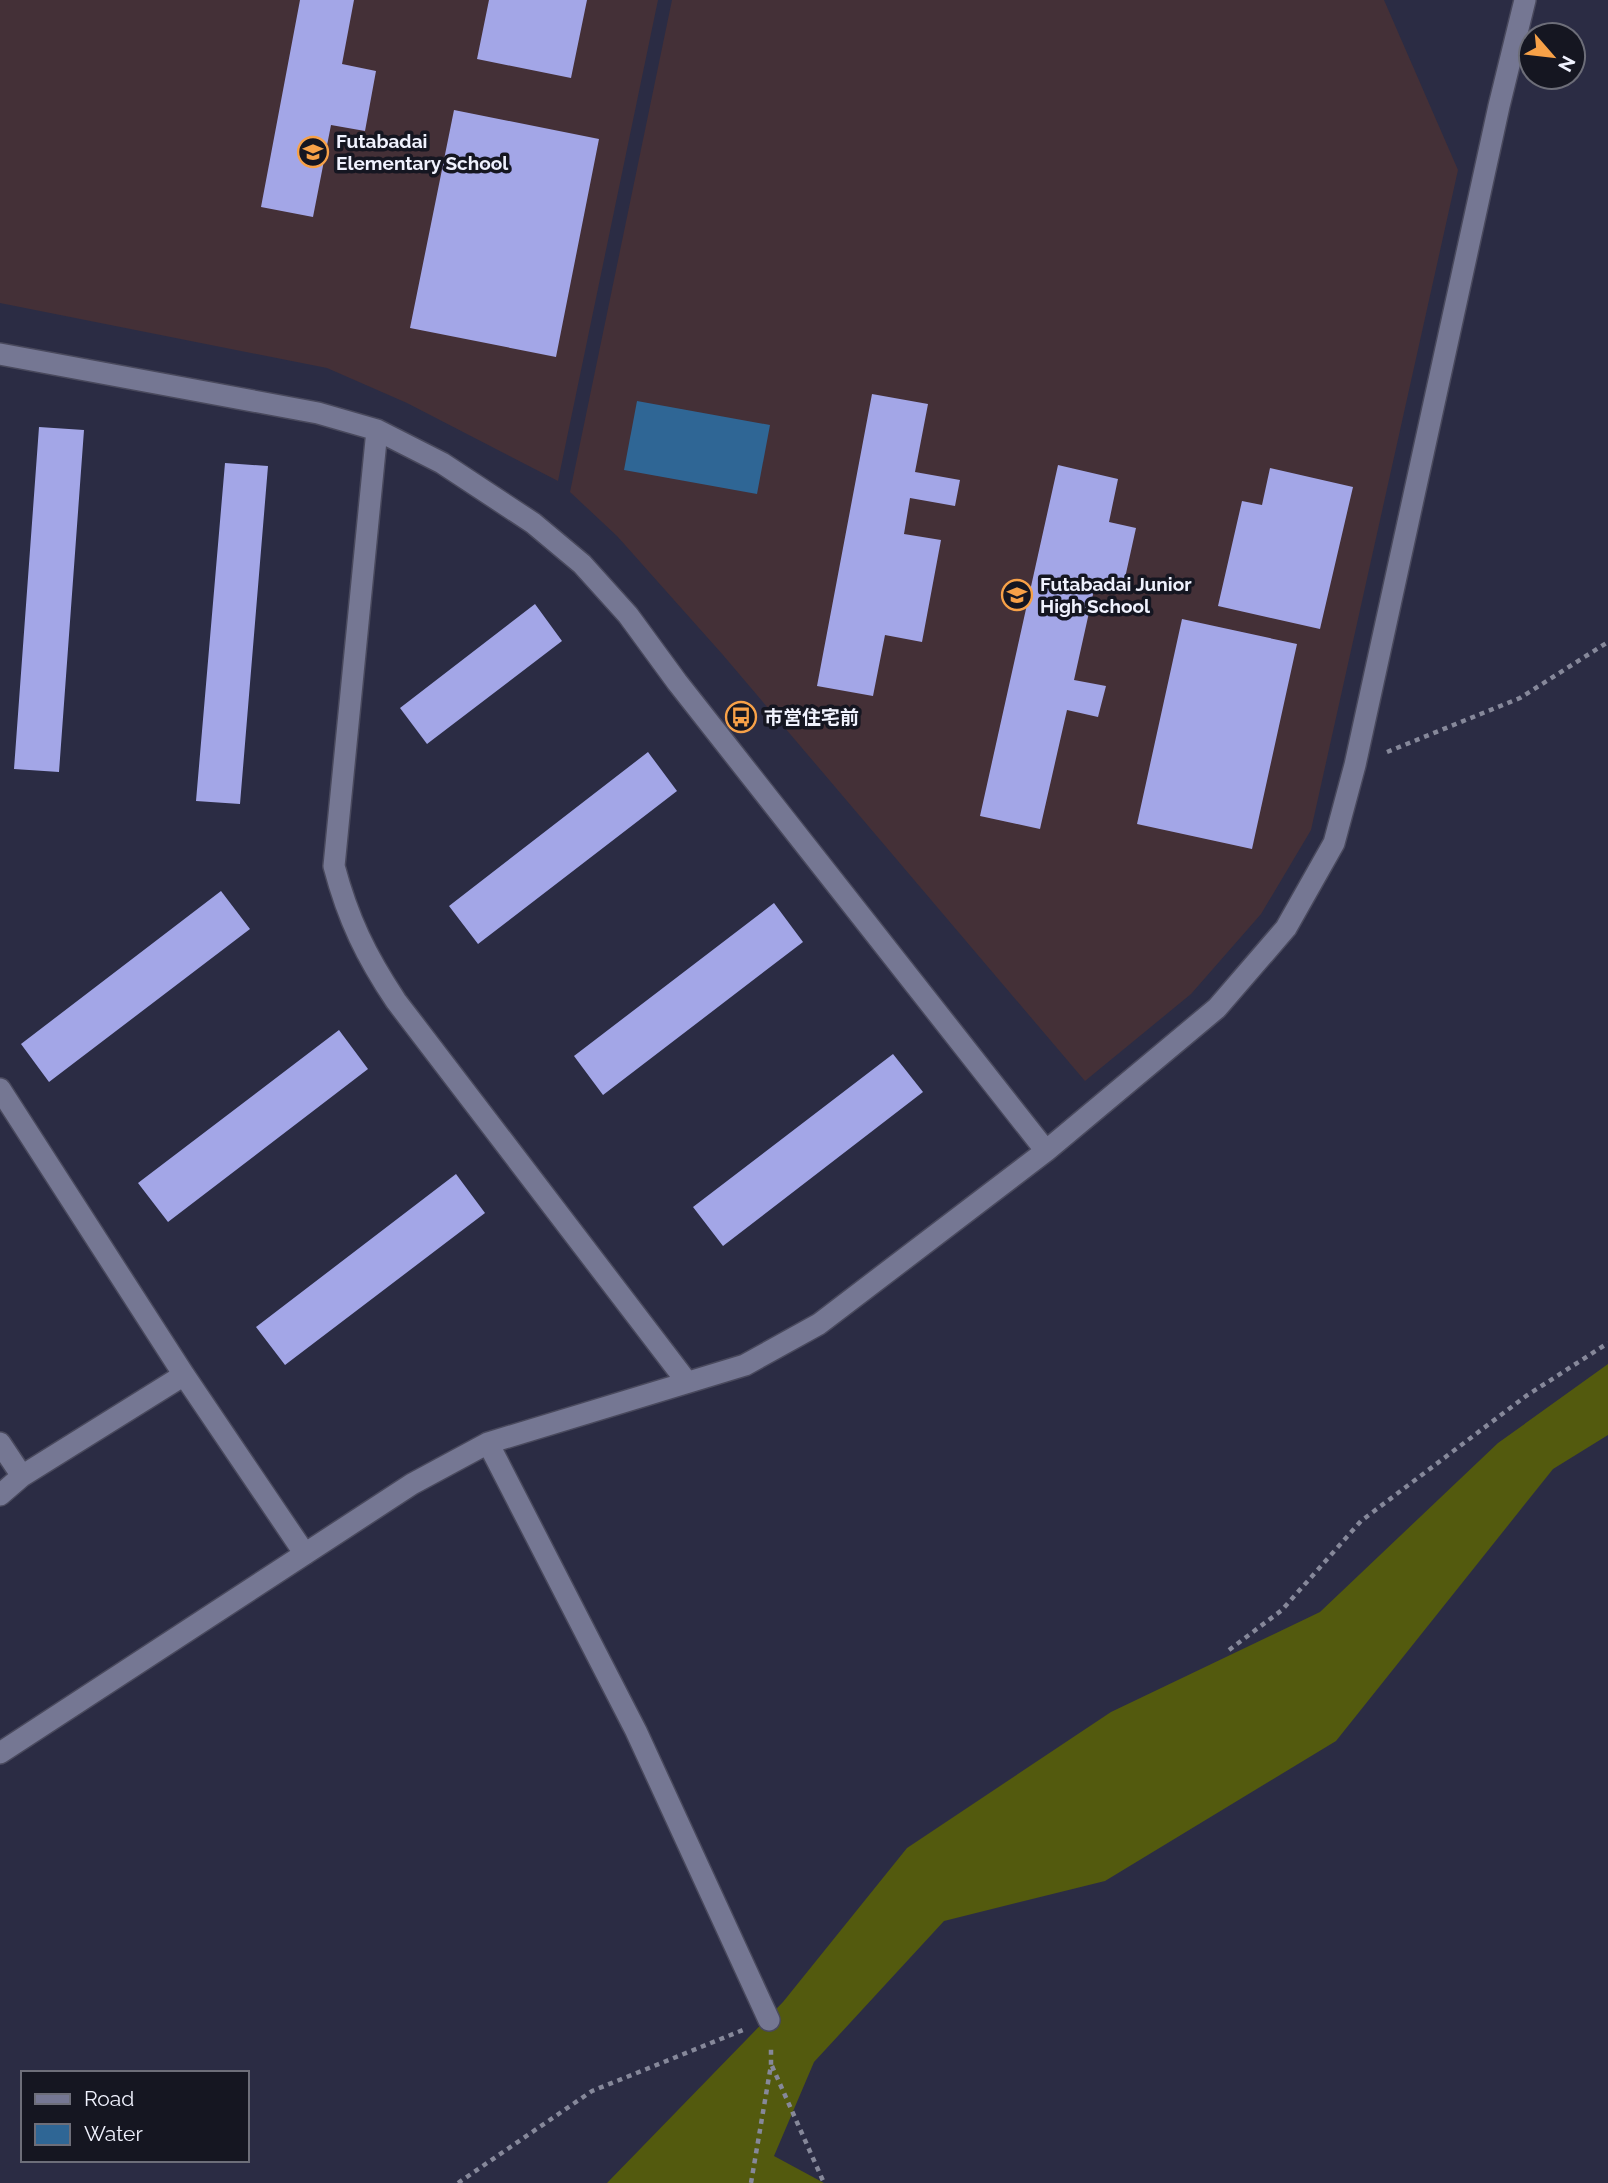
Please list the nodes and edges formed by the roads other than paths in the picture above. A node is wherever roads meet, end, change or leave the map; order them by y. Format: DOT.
graph roads {
  1 [pos="1525,0"];
  2 [pos="0,354"];
  3 [pos="377,430"];
  4 [pos="0,1089"];
  5 [pos="1046,1151"];
  6 [pos="184,1375"];
  7 [pos="687,1381"];
  8 [pos="0,1443"];
  9 [pos="488,1443"];
  10 [pos="22,1476"];
  11 [pos="0,1495"];
  12 [pos="305,1554"];
  13 [pos="0,1753"];
  14 [pos="769,2020"];
  1 -- 5 [label="street"];
  2 -- 3 [label="street"];
  3 -- 5 [label="street"];
  3 -- 7 [label="street"];
  4 -- 6 [label="street"];
  5 -- 7 [label="street"];
  6 -- 10 [label="street"];
  6 -- 12 [label="street"];
  7 -- 9 [label="street"];
  8 -- 10 [label="street"];
  9 -- 12 [label="street"];
  9 -- 14 [label="street"];
  10 -- 11 [label="street"];
  12 -- 13 [label="street"];
}
